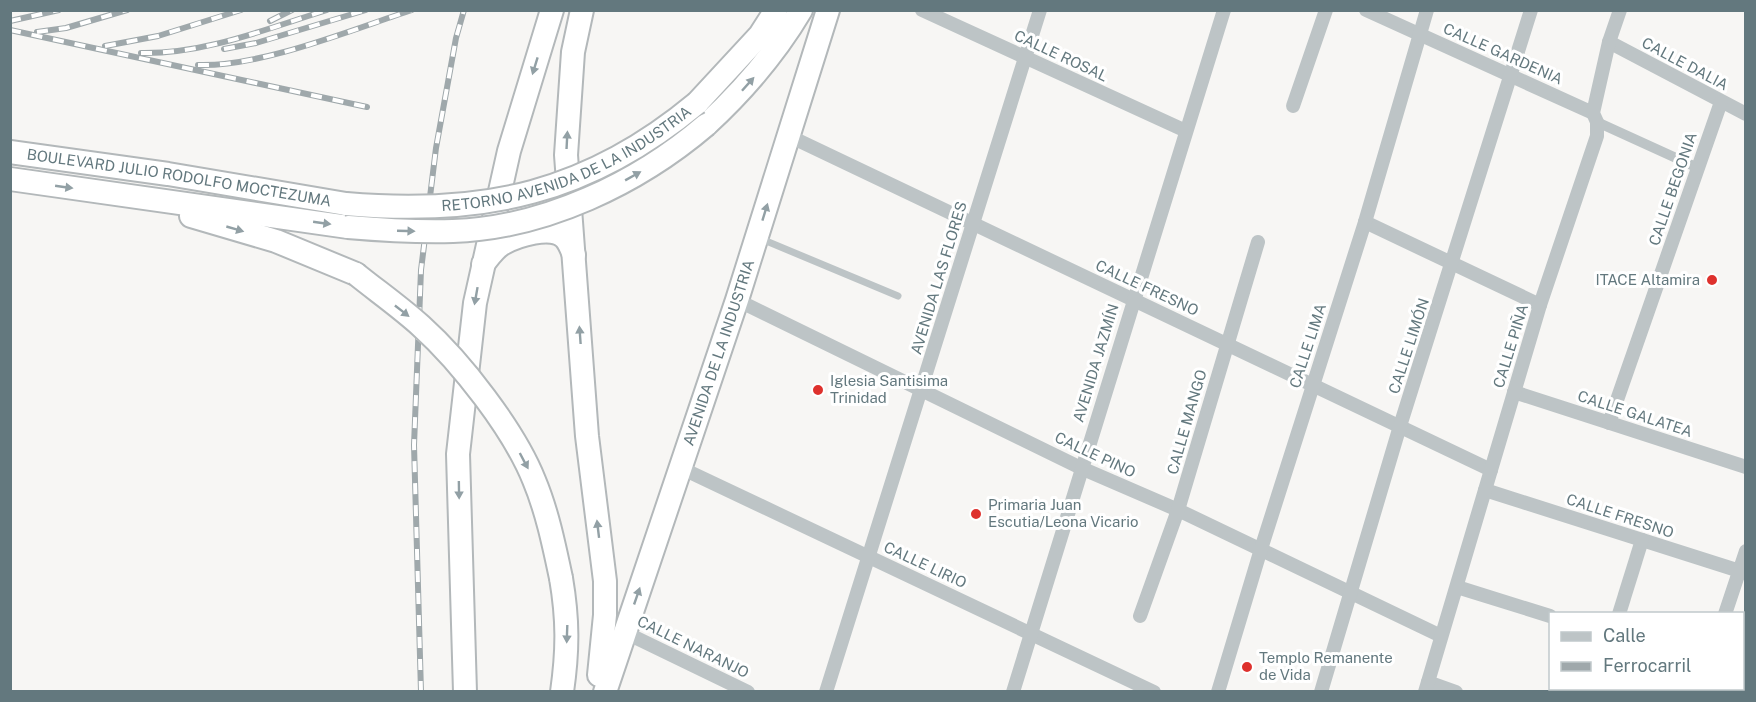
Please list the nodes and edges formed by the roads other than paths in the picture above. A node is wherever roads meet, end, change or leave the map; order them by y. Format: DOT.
graph roads {
  1 [pos="552,10"];
  2 [pos="582,10"];
  3 [pos="776,10"];
  4 [pos="801,10"];
  5 [pos="828,10"];
  6 [pos="922,10"];
  7 [pos="1040,10"];
  8 [pos="1224,10"];
  9 [pos="1326,10"];
  10 [pos="1366,10"];
  11 [pos="1427,10"];
  12 [pos="1531,10"];
  13 [pos="1620,10"];
  14 [pos="1418,34"];
  15 [pos="1610,42"];
  16 [pos="1025,58"];
  17 [pos="1510,75"];
  18 [pos="1721,102"];
  19 [pos="1293,106"];
  20 [pos="1746,114"];
  21 [pos="1595,118"];
  22 [pos="1186,131"];
  23 [pos="789,136"];
  24 [pos="10,152"];
  25 [pos="1698,168"];
  26 [pos="10,179"];
  27 [pos="118,195"];
  28 [pos="347,215"];
  29 [pos="1365,222"];
  30 [pos="972,223"];
  31 [pos="757,237"];
  32 [pos="1258,242"];
  33 [pos="574,255"];
  34 [pos="483,264"];
  35 [pos="1453,264"];
  36 [pos="898,296"];
  37 [pos="737,300"];
  38 [pos="1134,300"];
  39 [pos="1540,305"];
  40 [pos="1227,344"];
  41 [pos="1313,386"];
  42 [pos="923,389"];
  43 [pos="1514,392"];
  44 [pos="1609,423"];
  45 [pos="1400,426"];
  46 [pos="1746,467"];
  47 [pos="681,468"];
  48 [pos="1081,468"];
  49 [pos="1491,470"];
  50 [pos="1485,490"];
  51 [pos="1178,510"];
  52 [pos="1642,540"];
  53 [pos="1261,549"];
  54 [pos="1746,551"];
  55 [pos="869,557"];
  56 [pos="1742,572"];
  57 [pos="1456,587"];
  58 [pos="1351,592"];
  59 [pos="1620,612"];
  60 [pos="1726,612"];
  61 [pos="1549,615"];
  62 [pos="1140,616"];
  63 [pos="624,632"];
  64 [pos="1030,633"];
  65 [pos="1441,636"];
  66 [pos="1123,685"];
  67 [pos="1426,687"];
  68 [pos="465,692"];
  69 [pos="562,692"];
  70 [pos="597,692"];
  71 [pos="605,692"];
  72 [pos="748,692"];
  73 [pos="826,692"];
  74 [pos="1013,692"];
  75 [pos="1154,692"];
  76 [pos="1218,692"];
  77 [pos="1321,692"];
  78 [pos="1456,692"];
  1 -- 34 [label="highway, one-way"];
  33 -- 2 [label="highway, one-way"];
  3 -- 28 [label="highway, RETORNO AVENIDA DE LA INDUSTRIA, bridge"];
  28 -- 4 [label="highway, one-way, bridge"];
  5 -- 23 [label="highway, AVENIDA DE LA INDUSTRIA"];
  6 -- 16 [label="street, CALLE ROSAL"];
  7 -- 16 [label="street, AVENIDA LAS FLORES"];
  8 -- 22 [label="street, AVENIDA JAZMÍN"];
  9 -- 19 [label="street"];
  10 -- 14 [label="street, CALLE GARDENIA"];
  11 -- 14 [label="street, CALLE LIMA"];
  12 -- 17 [label="street, CALLE LIMÓN"];
  13 -- 15 [label="street, CALLE PIÑA"];
  14 -- 17 [label="street, CALLE GARDENIA"];
  14 -- 29 [label="street, CALLE LIMA"];
  15 -- 18 [label="street, CALLE DALIA"];
  15 -- 21 [label="street, CALLE PIÑA"];
  16 -- 22 [label="street, CALLE ROSAL"];
  16 -- 30 [label="street, AVENIDA LAS FLORES"];
  17 -- 21 [label="street, CALLE GARDENIA"];
  17 -- 35 [label="street, CALLE LIMÓN"];
  18 -- 20 [label="street, CALLE DALIA"];
  18 -- 25 [label="street, CALLE BEGONIA"];
  21 -- 25 [label="street, CALLE GARDENIA"];
  21 -- 39 [label="street, CALLE PIÑA"];
  22 -- 38 [label="street, AVENIDA JAZMÍN"];
  23 -- 30 [label="street, CALLE FRESNO"];
  31 -- 23 [label="highway, AVENIDA DE LA INDUSTRIA, one-way"];
  24 -- 28 [label="highway, BOULEVARD JULIO RODOLFO MOCTEZUMA"];
  25 -- 44 [label="street, CALLE BEGONIA"];
  26 -- 27 [label="highway, BOULEVARD JULIO RODOLFO MOCTEZUMA, one-way"];
  27 -- 28 [label="highway, one-way"];
  27 -- 69 [label="highway, one-way, bridge"];
  29 -- 35 [label="street"];
  29 -- 41 [label="street, CALLE LIMA"];
  30 -- 38 [label="street, CALLE FRESNO"];
  30 -- 42 [label="street, AVENIDA LAS FLORES"];
  31 -- 36 [label="lane"];
  31 -- 37 [label="highway, AVENIDA DE LA INDUSTRIA"];
  32 -- 40 [label="street, CALLE MANGO"];
  33 -- 34 [label="highway"];
  70 -- 33 [label="highway, one-way"];
  34 -- 68 [label="highway, one-way"];
  35 -- 39 [label="street"];
  35 -- 45 [label="street, CALLE LIMÓN"];
  37 -- 42 [label="street, CALLE PINO"];
  37 -- 47 [label="highway, AVENIDA DE LA INDUSTRIA"];
  38 -- 40 [label="street, CALLE FRESNO"];
  38 -- 48 [label="street, AVENIDA JAZMÍN"];
  39 -- 43 [label="street, CALLE PIÑA"];
  40 -- 41 [label="street, CALLE FRESNO"];
  40 -- 51 [label="street, CALLE MANGO"];
  41 -- 45 [label="street, CALLE FRESNO"];
  41 -- 53 [label="street, CALLE LIMA"];
  42 -- 48 [label="street, CALLE PINO"];
  42 -- 55 [label="street, AVENIDA LAS FLORES"];
  43 -- 44 [label="street, CALLE GALATEA"];
  43 -- 49 [label="street, CALLE PIÑA"];
  44 -- 46 [label="street, CALLE GALATEA"];
  45 -- 49 [label="street, CALLE FRESNO"];
  45 -- 58 [label="street, CALLE LIMÓN"];
  47 -- 55 [label="street, CALLE LIRIO"];
  63 -- 47 [label="highway, AVENIDA DE LA INDUSTRIA, one-way"];
  48 -- 51 [label="street, CALLE PINO"];
  48 -- 64 [label="street, AVENIDA JAZMÍN"];
  49 -- 50 [label="street, CALLE PIÑA"];
  50 -- 52 [label="street, CALLE FRESNO"];
  50 -- 57 [label="street, CALLE PIÑA"];
  51 -- 53 [label="street, CALLE PINO"];
  51 -- 62 [label="street, CALLE MANGO"];
  52 -- 56 [label="street, CALLE FRESNO"];
  52 -- 59 [label="street"];
  53 -- 58 [label="street, CALLE PINO"];
  53 -- 76 [label="street, CALLE LIMA"];
  54 -- 56 [label="street"];
  55 -- 64 [label="street, CALLE LIRIO"];
  55 -- 73 [label="street, AVENIDA LAS FLORES"];
  56 -- 60 [label="street"];
  57 -- 61 [label="street"];
  57 -- 65 [label="street, CALLE PIÑA"];
  58 -- 65 [label="street, CALLE PINO"];
  58 -- 77 [label="street, CALLE LIMÓN"];
  63 -- 71 [label="highway, AVENIDA DE LA INDUSTRIA"];
  63 -- 72 [label="street, CALLE NARANJO"];
  64 -- 66 [label="street, CALLE LIRIO"];
  64 -- 74 [label="street, AVENIDA JAZMÍN"];
  65 -- 67 [label="street, CALLE PIÑA"];
  66 -- 75 [label="street, CALLE LIRIO"];
  67 -- 78 [label="street"];
}
